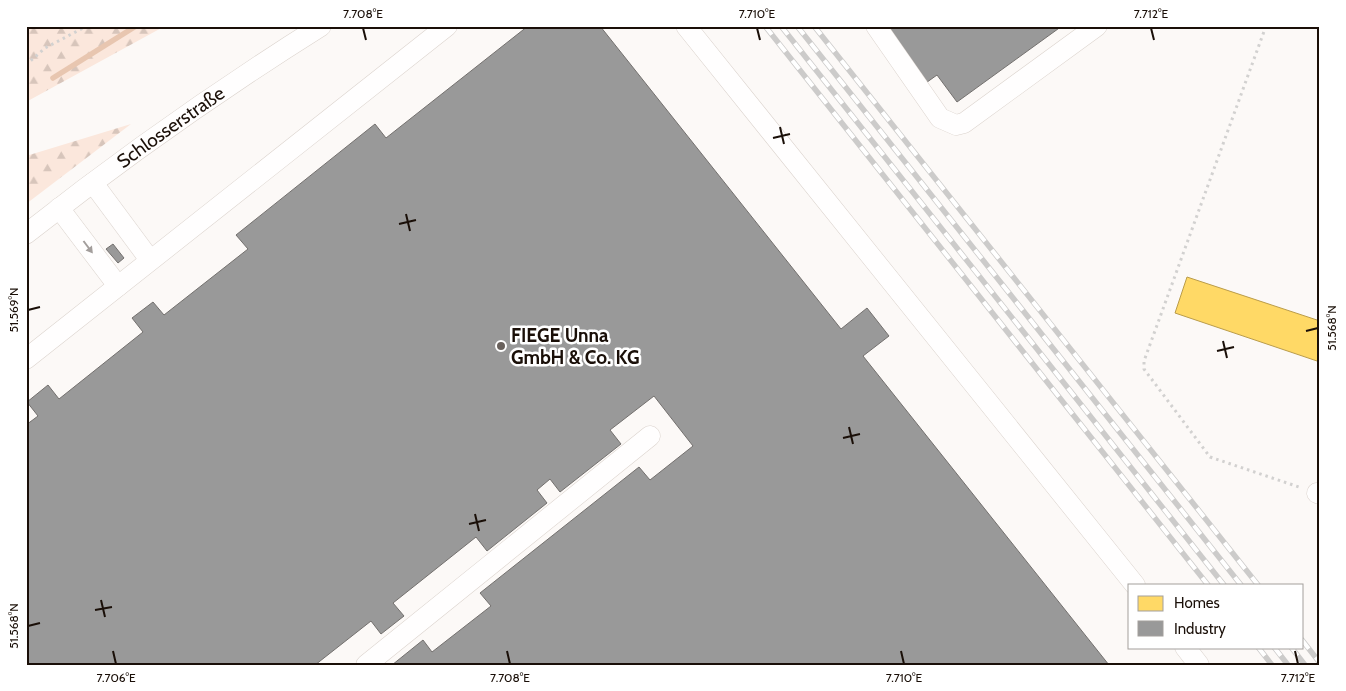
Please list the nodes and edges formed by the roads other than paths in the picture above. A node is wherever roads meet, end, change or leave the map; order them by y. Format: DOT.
graph roads {
  1 [pos="321,26"];
  2 [pos="447,26"];
  3 [pos="686,26"];
  4 [pos="876,26"];
  5 [pos="1096,26"];
  6 [pos="93,183"];
  7 [pos="59,208"];
  8 [pos="26,234"];
  9 [pos="150,260"];
  10 [pos="118,286"];
  11 [pos="26,359"];
  12 [pos="650,436"];
  13 [pos="1134,584"];
  14 [pos="1186,648"];
  15 [pos="366,665"];
  16 [pos="1199,665"];
  1 -- 6 [label="street, Schlosserstraße"];
  2 -- 9 [label="street"];
  3 -- 13 [label="street"];
  4 -- 5 [label="street"];
  6 -- 7 [label="street, Schlosserstraße"];
  6 -- 9 [label="street"];
  7 -- 8 [label="street, Schlosserstraße"];
  7 -- 10 [label="street, one-way"];
  9 -- 10 [label="street"];
  10 -- 11 [label="street"];
  12 -- 15 [label="street"];
  14 -- 16 [label="street"];
}
